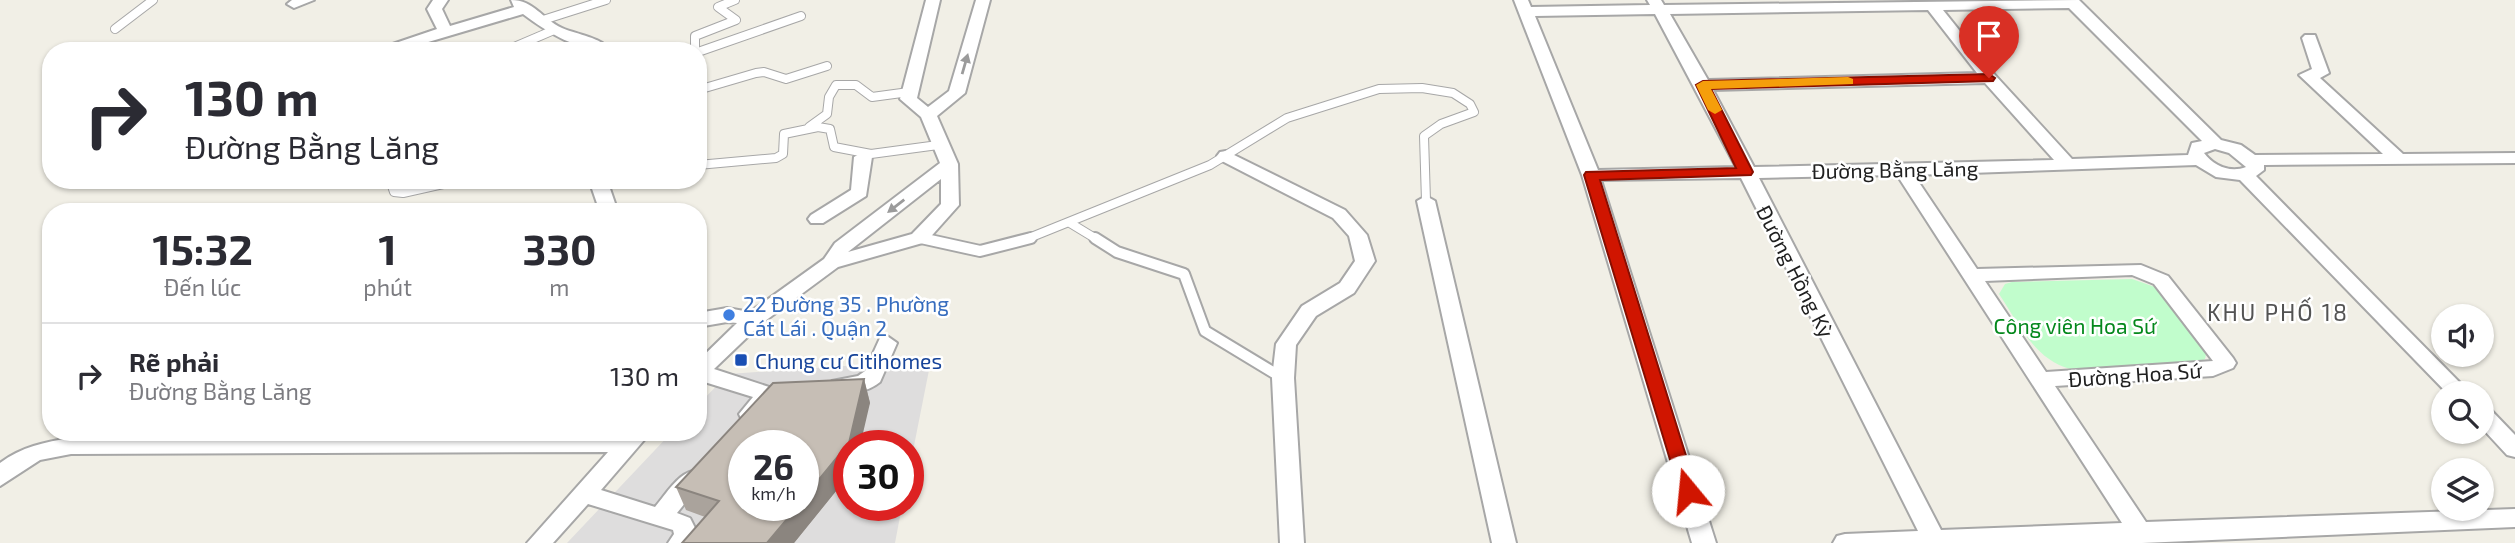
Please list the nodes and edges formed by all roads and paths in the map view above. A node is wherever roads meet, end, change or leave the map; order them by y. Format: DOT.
graph roads {
  1 [pos="153,0"];
  2 [pos="441,0"];
  3 [pos="606,0"];
  4 [pos="735,0"];
  5 [pos="933,0"];
  6 [pos="983,0"];
  7 [pos="2072,2"];
  8 [pos="1929,3"];
  9 [pos="521,4"];
  10 [pos="1790,5"];
  11 [pos="1524,6"];
  12 [pos="1658,6"];
  13 [pos="801,16"];
  14 [pos="548,25"];
  15 [pos="115,29"];
  16 [pos="446,32"];
  17 [pos="2311,38"];
  18 [pos="411,42"];
  19 [pos="520,42"];
  20 [pos="588,42"];
  21 [pos="696,42"];
  22 [pos="707,49"];
  23 [pos="827,66"];
  24 [pos="1989,78"];
  25 [pos="1703,85"];
  26 [pos="707,89"];
  27 [pos="909,92"];
  28 [pos="928,115"];
  29 [pos="806,129"];
  30 [pos="2215,144"];
  31 [pos="938,145"];
  32 [pos="1226,156"];
  33 [pos="863,157"];
  34 [pos="2515,158"];
  35 [pos="2199,160"];
  36 [pos="2400,160"];
  37 [pos="707,164"];
  38 [pos="950,164"];
  39 [pos="2067,164"];
  40 [pos="2248,167"];
  41 [pos="1902,170"];
  42 [pos="1746,172"];
  43 [pos="1591,175"];
  44 [pos="393,189"];
  45 [pos="421,189"];
  46 [pos="1426,201"];
  47 [pos="817,219"];
  48 [pos="1070,223"];
  49 [pos="919,239"];
  50 [pos="831,263"];
  51 [pos="1972,275"];
  52 [pos="707,318"];
  53 [pos="754,319"];
  54 [pos="887,344"];
  55 [pos="707,364"];
  56 [pos="707,375"];
  57 [pos="1283,378"];
  58 [pos="2040,380"];
  59 [pos="2449,381"];
  60 [pos="823,388"];
  61 [pos="786,390"];
  62 [pos="761,393"];
  63 [pos="2494,427"];
  64 [pos="738,428"];
  65 [pos="423,441"];
  66 [pos="631,441"];
  67 [pos="2515,449"];
  68 [pos="712,457"];
  69 [pos="0,477"];
  70 [pos="584,494"];
  71 [pos="660,517"];
  72 [pos="2515,518"];
  73 [pos="2141,534"];
  74 [pos="1935,542"];
  75 [pos="539,543"];
  76 [pos="680,543"];
  77 [pos="1292,543"];
  78 [pos="1504,543"];
  79 [pos="1704,543"];
  80 [pos="1845,543"];
  1 -- 15 [label="lane"];
  2 -- 16 [label="street"];
  3 -- 14 [label="lane"];
  4 -- 21 [label="lane"];
  5 -- 27 [label="street"];
  28 -- 6 [label="street, one-way"];
  7 -- 8 [label="street"];
  7 -- 30 [label="street"];
  8 -- 10 [label="street"];
  8 -- 24 [label="street"];
  9 -- 14 [label="street"];
  9 -- 16 [label="street"];
  10 -- 12 [label="street"];
  11 -- 12 [label="street"];
  11 -- 43 [label="street"];
  12 -- 25 [label="street, Đường Hồng Kỳ"];
  13 -- 22 [label="lane"];
  14 -- 19 [label="lane"];
  14 -- 20 [label="street"];
  16 -- 18 [label="street"];
  17 -- 36 [label="street"];
  23 -- 26 [label="lane"];
  24 -- 25 [label="street"];
  24 -- 39 [label="street"];
  25 -- 42 [label="street, Đường Hồng Kỳ"];
  27 -- 28 [label="street"];
  27 -- 29 [label="lane"];
  28 -- 31 [label="street"];
  29 -- 33 [label="lane"];
  29 -- 37 [label="lane"];
  30 -- 35 [label="street"];
  30 -- 40 [label="street"];
  31 -- 33 [label="lane"];
  31 -- 38 [label="street"];
  32 -- 46 [label="lane"];
  32 -- 48 [label="lane"];
  32 -- 57 [label="street"];
  33 -- 47 [label="street"];
  34 -- 36 [label="street"];
  35 -- 39 [label="street, Đường Bằng Lăng"];
  35 -- 40 [label="street"];
  36 -- 40 [label="street"];
  38 -- 49 [label="street"];
  38 -- 50 [label="street, one-way"];
  39 -- 41 [label="street, Đường Bằng Lăng"];
  40 -- 59 [label="street"];
  41 -- 42 [label="street, Đường Bằng Lăng"];
  41 -- 51 [label="street"];
  42 -- 43 [label="street, Đường Bằng Lăng"];
  42 -- 74 [label="street, Đường Hồng Kỳ"];
  43 -- 79 [label="street"];
  44 -- 45 [label="lane"];
  46 -- 78 [label="street"];
  48 -- 49 [label="lane"];
  48 -- 57 [label="lane"];
  49 -- 50 [label="street"];
  50 -- 53 [label="street"];
  51 -- 58 [label="street"];
  51 -- 58 [label="street, Đường Hoa Sứ"];
  52 -- 53 [label="street"];
  53 -- 55 [label="street"];
  54 -- 60 [label="street"];
  56 -- 62 [label="street"];
  57 -- 77 [label="street"];
  58 -- 73 [label="street"];
  61 -- 62 [label="street"];
  62 -- 64 [label="street"];
  63 -- 67 [label="street"];
  65 -- 69 [label="street"];
  66 -- 70 [label="street"];
  68 -- 71 [label="street"];
  70 -- 71 [label="street"];
  70 -- 75 [label="street"];
  71 -- 76 [label="street"];
  72 -- 73 [label="street"];
  73 -- 74 [label="street"];
  74 -- 80 [label="street"];
}
